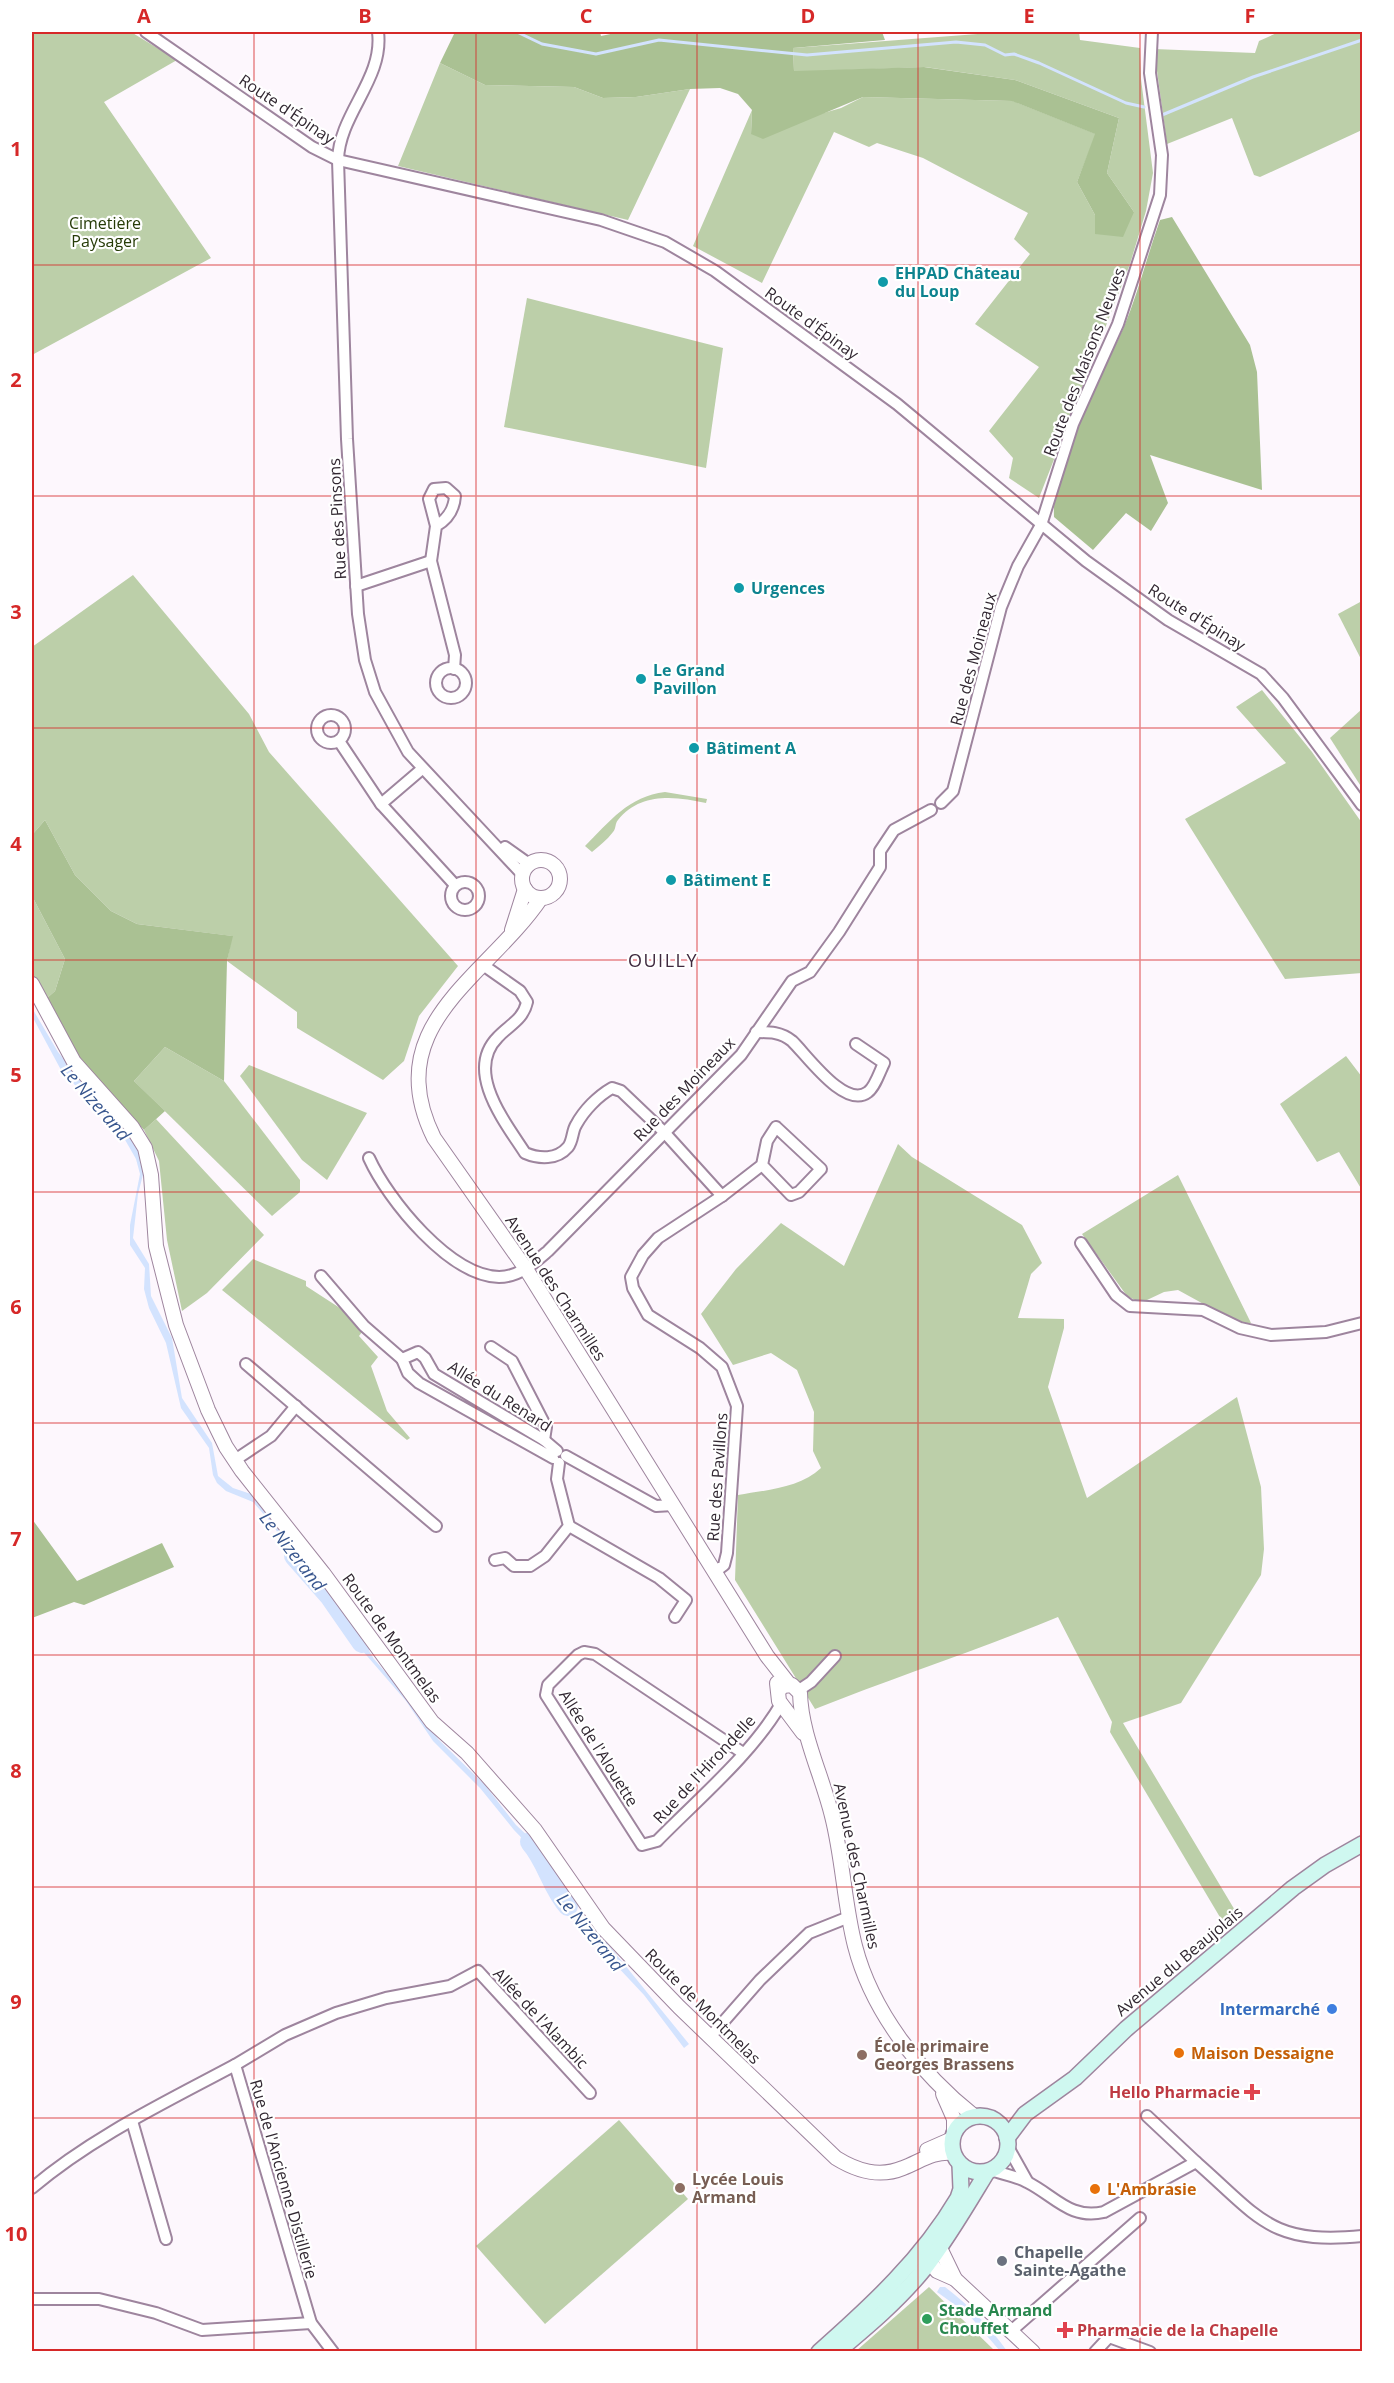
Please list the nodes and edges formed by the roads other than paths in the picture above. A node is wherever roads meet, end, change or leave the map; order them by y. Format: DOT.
graph roads {
  1 [pos="146,32"];
  2 [pos="378,32"];
  3 [pos="1152,32"];
  4 [pos="338,160"];
  5 [pos="1041,525"];
  6 [pos="436,526"];
  7 [pos="431,561"];
  8 [pos="356,586"];
  9 [pos="454,669"];
  10 [pos="339,741"];
  11 [pos="422,769"];
  12 [pos="941,803"];
  13 [pos="381,804"];
  14 [pos="1362,805"];
  15 [pos="931,810"];
  16 [pos="526,869"];
  17 [pos="455,885"];
  18 [pos="525,889"];
  19 [pos="541,898"];
  20 [pos="507,942"];
  21 [pos="483,965"];
  22 [pos="32,984"];
  23 [pos="756,1032"];
  24 [pos="856,1044"];
  25 [pos="664,1132"];
  26 [pos="369,1158"];
  27 [pos="762,1165"];
  28 [pos="722,1196"];
  29 [pos="1081,1243"];
  30 [pos="526,1269"];
  31 [pos="321,1276"];
  32 [pos="1362,1323"];
  33 [pos="490,1347"];
  34 [pos="402,1359"];
  35 [pos="246,1364"];
  36 [pos="296,1406"];
  37 [pos="544,1440"];
  38 [pos="559,1457"];
  39 [pos="235,1460"];
  40 [pos="673,1505"];
  41 [pos="436,1526"];
  42 [pos="569,1526"];
  43 [pos="495,1560"];
  44 [pos="716,1570"];
  45 [pos="675,1617"];
  46 [pos="835,1656"];
  47 [pos="788,1696"];
  48 [pos="743,1753"];
  49 [pos="1362,1844"];
  50 [pos="642,1845"];
  51 [pos="849,1917"];
  52 [pos="711,2037"];
  53 [pos="235,2065"];
  54 [pos="939,2084"];
  55 [pos="590,2093"];
  56 [pos="1024,2114"];
  57 [pos="974,2116"];
  58 [pos="1147,2116"];
  59 [pos="991,2118"];
  60 [pos="132,2121"];
  61 [pos="1008,2142"];
  62 [pos="955,2147"];
  63 [pos="1196,2162"];
  64 [pos="989,2171"];
  65 [pos="1027,2182"];
  66 [pos="32,2188"];
  67 [pos="1140,2218"];
  68 [pos="1362,2236"];
  69 [pos="166,2239"];
  70 [pos="940,2248"];
  71 [pos="918,2265"];
  72 [pos="955,2280"];
  73 [pos="32,2299"];
  74 [pos="311,2323"];
  75 [pos="1010,2332"];
  76 [pos="333,2352"];
  77 [pos="819,2352"];
  78 [pos="837,2352"];
  79 [pos="1034,2352"];
  80 [pos="1095,2352"];
  81 [pos="1150,2352"];
  1 -- 4 [label="street, Route d'Épinay"];
  2 -- 4 [label="street, Rue des Pinsons"];
  3 -- 5 [label="street, Route des Maisons Neuves"];
  4 -- 5 [label="street, Route d'Épinay"];
  4 -- 8 [label="street, Rue des Pinsons"];
  5 -- 12 [label="street, Rue des Moineaux"];
  5 -- 14 [label="street, Route d'Épinay"];
  6 -- 7 [label="street"];
  7 -- 8 [label="street"];
  7 -- 9 [label="street"];
  8 -- 11 [label="street, Rue des Pinsons"];
  10 -- 13 [label="street"];
  11 -- 13 [label="street"];
  11 -- 16 [label="street, Rue des Pinsons"];
  13 -- 17 [label="street"];
  15 -- 23 [label="street, Rue des Moineaux"];
  16 -- 18 [label="street"];
  16 -- 19 [label="street"];
  18 -- 19 [label="street"];
  18 -- 20 [label="street, Avenue des Charmilles"];
  19 -- 20 [label="street, Avenue des Charmilles"];
  20 -- 21 [label="street, Avenue des Charmilles"];
  21 -- 25 [label="street"];
  21 -- 30 [label="street, Avenue des Charmilles"];
  22 -- 39 [label="street, Route de Montmelas"];
  23 -- 24 [label="street"];
  23 -- 25 [label="street, Rue des Moineaux"];
  25 -- 28 [label="street"];
  25 -- 30 [label="street, Rue des Moineaux"];
  26 -- 30 [label="street"];
  27 -- 27 [label="street"];
  27 -- 28 [label="street, Rue des Pavillons"];
  28 -- 44 [label="street, Rue des Pavillons"];
  29 -- 32 [label="street"];
  30 -- 40 [label="street, Avenue des Charmilles"];
  31 -- 34 [label="street, Allée du Renard"];
  33 -- 37 [label="street"];
  34 -- 37 [label="street, Allée du Renard"];
  34 -- 38 [label="street, Allée du Renard"];
  35 -- 36 [label="street"];
  36 -- 39 [label="street"];
  36 -- 41 [label="street"];
  37 -- 38 [label="street, Allée du Renard"];
  38 -- 40 [label="street, Allée du Renard"];
  38 -- 42 [label="street"];
  39 -- 52 [label="street, Route de Montmelas"];
  40 -- 44 [label="street, Avenue des Charmilles"];
  42 -- 43 [label="street"];
  42 -- 45 [label="street"];
  44 -- 47 [label="street, Avenue des Charmilles"];
  46 -- 47 [label="street, Rue de l'Hirondelle"];
  47 -- 48 [label="street, Rue de l'Hirondelle"];
  47 -- 51 [label="street, Avenue des Charmilles"];
  48 -- 50 [label="street, Rue de l'Hirondelle"];
  48 -- 50 [label="street, Allée de l'Alouette"];
  49 -- 56 [label="main road, Avenue du Beaujolais"];
  51 -- 52 [label="street"];
  51 -- 54 [label="street, Avenue des Charmilles"];
  52 -- 62 [label="street, Route de Montmelas"];
  53 -- 55 [label="street, Allée de l'Alambic"];
  53 -- 60 [label="street, Rue de l'Ancienne Distillerie"];
  53 -- 74 [label="street, Rue de l'Ancienne Distillerie"];
  54 -- 57 [label="street, Avenue des Charmilles"];
  54 -- 62 [label="street, Avenue des Charmilles"];
  56 -- 59 [label="main road, Avenue du Beaujolais"];
  56 -- 61 [label="main road, Avenue du Beaujolais"];
  57 -- 59 [label="main road"];
  57 -- 62 [label="main road"];
  58 -- 63 [label="street"];
  59 -- 61 [label="main road"];
  60 -- 66 [label="street, Rue de l'Ancienne Distillerie"];
  60 -- 69 [label="street"];
  61 -- 64 [label="main road"];
  61 -- 65 [label="street"];
  62 -- 64 [label="main road"];
  62 -- 71 [label="main road"];
  63 -- 65 [label="street"];
  63 -- 68 [label="street"];
  64 -- 65 [label="street"];
  64 -- 70 [label="main road"];
  67 -- 75 [label="street"];
  70 -- 71 [label="main road"];
  70 -- 72 [label="street"];
  71 -- 72 [label="street"];
  71 -- 77 [label="main road"];
  71 -- 78 [label="main road"];
  72 -- 75 [label="street"];
  73 -- 74 [label="street"];
  74 -- 76 [label="street"];
  75 -- 79 [label="street"];
  80 -- 81 [label="street"];
}
